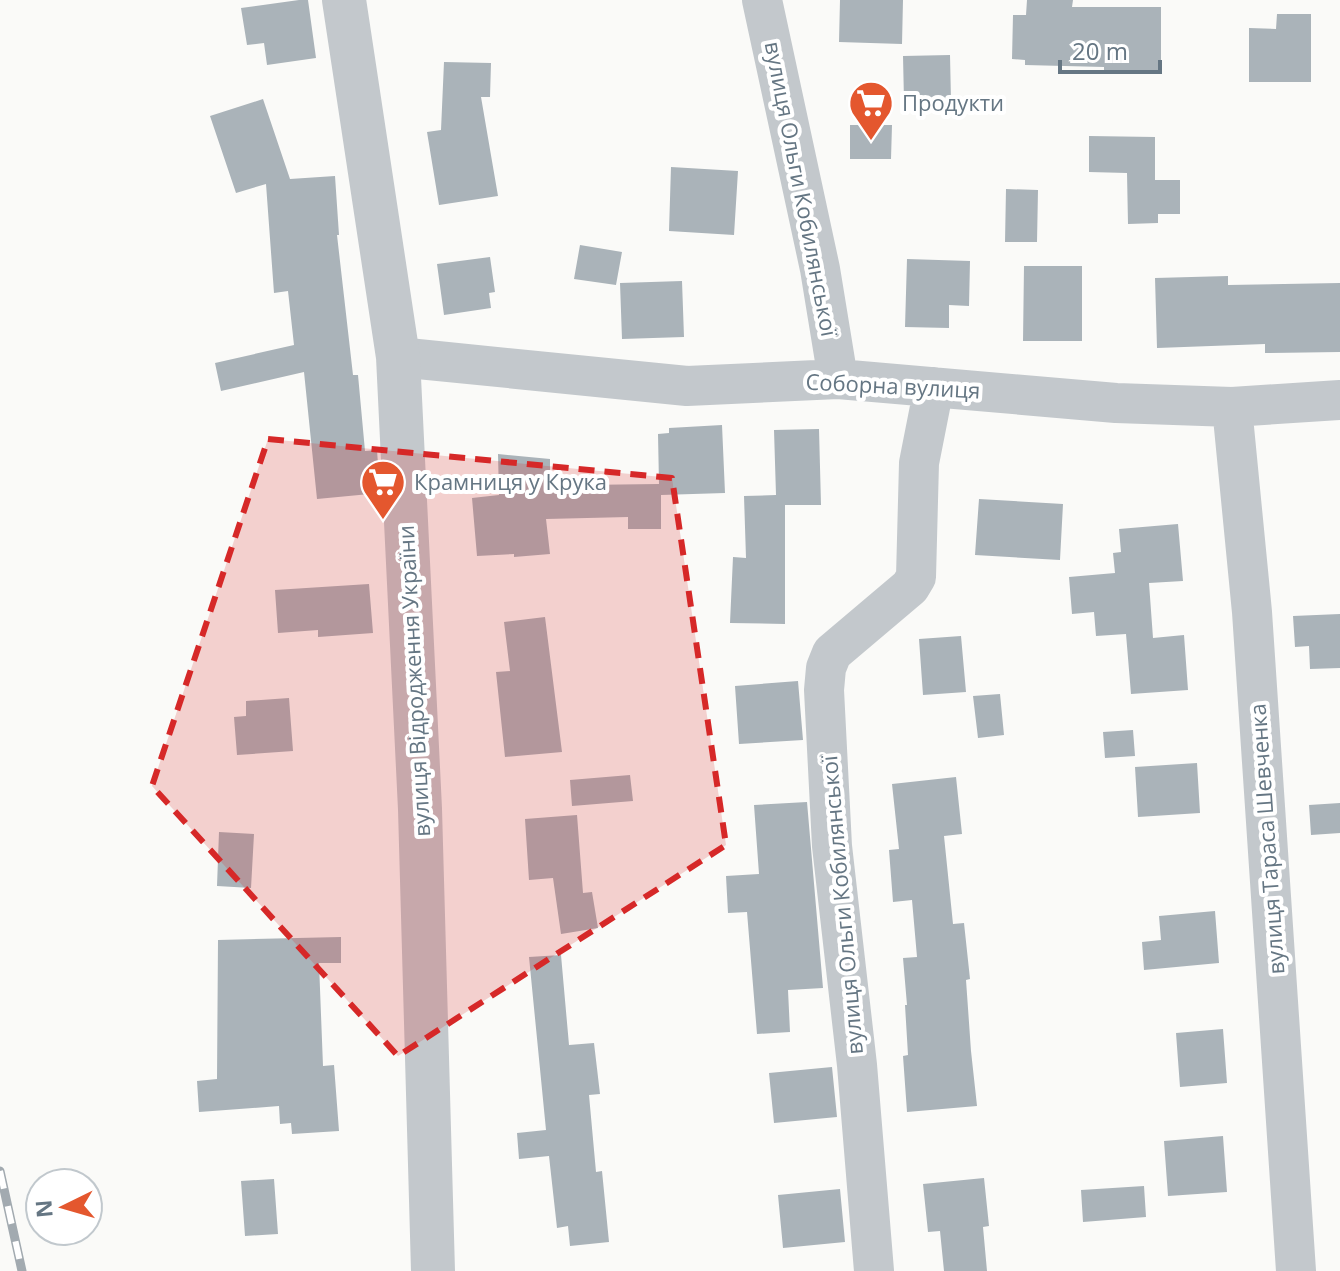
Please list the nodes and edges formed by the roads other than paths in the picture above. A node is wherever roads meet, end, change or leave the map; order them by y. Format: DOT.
graph roads {
  1 [pos="344,0"];
  2 [pos="762,0"];
  3 [pos="398,357"];
  4 [pos="838,379"];
  5 [pos="934,387"];
  6 [pos="1340,400"];
  7 [pos="1232,407"];
  8 [pos="433,1271"];
  9 [pos="874,1271"];
  10 [pos="1296,1271"];
  1 -- 3 [label="street, вулиця Відродження України"];
  2 -- 4 [label="street, вулиця Ольги Кобилянської"];
  3 -- 4 [label="street, Соборна вулиця"];
  3 -- 8 [label="street, вулиця Відродження України"];
  4 -- 5 [label="street, Соборна вулиця"];
  5 -- 7 [label="street, Соборна вулиця"];
  5 -- 9 [label="street, вулиця Ольги Кобилянської"];
  6 -- 7 [label="street, Соборна вулиця"];
  7 -- 10 [label="street, вулиця Тараса Шевченка"];
}
